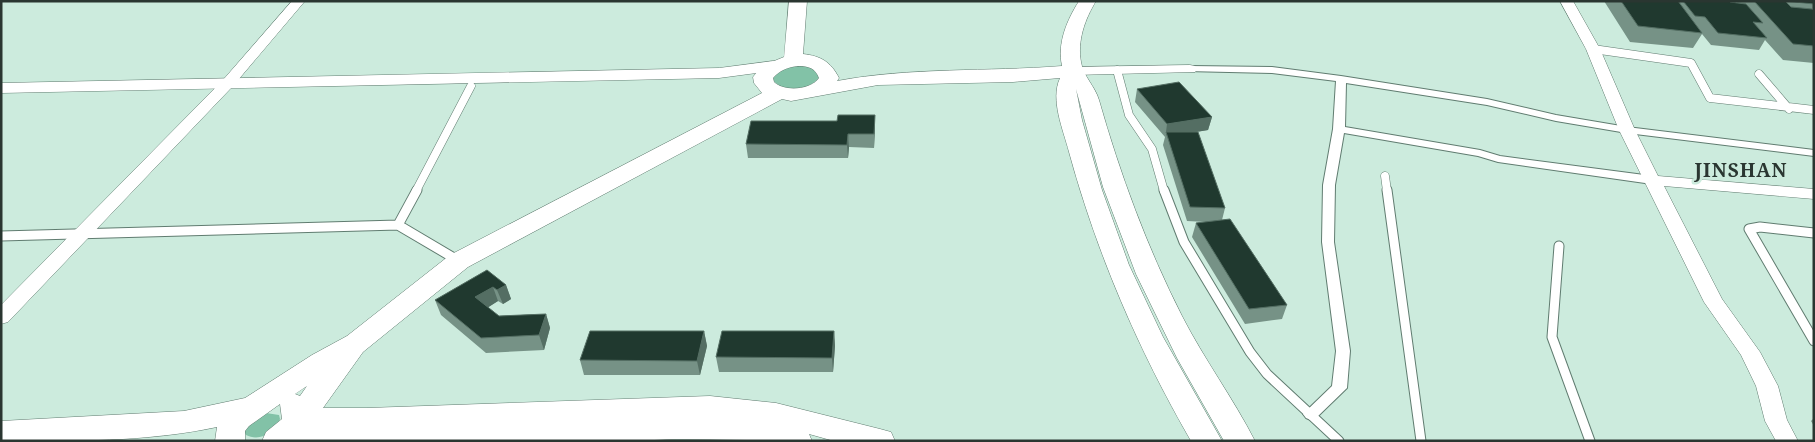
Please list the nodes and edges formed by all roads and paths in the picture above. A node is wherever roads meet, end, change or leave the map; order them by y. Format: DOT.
graph roads {
  1 [pos="299,1"];
  2 [pos="798,1"];
  3 [pos="1088,1"];
  4 [pos="1566,1"];
  5 [pos="1592,49"];
  6 [pos="794,60"];
  7 [pos="820,64"];
  8 [pos="773,66"];
  9 [pos="1190,69"];
  10 [pos="1118,70"];
  11 [pos="1073,71"];
  12 [pos="1759,74"];
  13 [pos="1341,79"];
  14 [pos="471,86"];
  15 [pos="224,87"];
  16 [pos="1,88"];
  17 [pos="816,90"];
  18 [pos="774,91"];
  19 [pos="1,96"];
  20 [pos="1789,108"];
  21 [pos="1814,110"];
  22 [pos="1339,129"];
  23 [pos="1627,130"];
  24 [pos="1814,153"];
  25 [pos="1385,176"];
  26 [pos="1652,180"];
  27 [pos="1814,194"];
  28 [pos="398,225"];
  29 [pos="1814,233"];
  30 [pos="80,234"];
  31 [pos="1,236"];
  32 [pos="1559,246"];
  33 [pos="459,261"];
  34 [pos="1,317"];
  35 [pos="1814,341"];
  36 [pos="357,343"];
  37 [pos="253,408"];
  38 [pos="1311,414"];
  39 [pos="1,433"];
  40 [pos="286,434"];
  41 [pos="230,441"];
  42 [pos="348,441"];
  43 [pos="359,441"];
  44 [pos="797,441"];
  45 [pos="880,441"];
  46 [pos="1207,441"];
  47 [pos="1240,441"];
  48 [pos="1339,441"];
  49 [pos="1421,441"];
  50 [pos="1590,441"];
  51 [pos="1787,441"];
  1 -- 15 [label="street"];
  2 -- 6 [label="main road"];
  3 -- 11 [label="main road"];
  4 -- 5 [label="street"];
  5 -- 20 [label="lane"];
  5 -- 23 [label="street"];
  6 -- 7 [label="main road"];
  6 -- 8 [label="main road"];
  7 -- 11 [label="main road"];
  7 -- 17 [label="main road"];
  8 -- 15 [label="street"];
  8 -- 18 [label="main road"];
  9 -- 10 [label="street"];
  9 -- 13 [label="street"];
  10 -- 11 [label="street"];
  10 -- 38 [label="lane"];
  11 -- 17 [label="main road"];
  11 -- 46 [label="main road"];
  11 -- 47 [label="main road"];
  12 -- 20 [label="lane"];
  13 -- 22 [label="street"];
  13 -- 23 [label="street"];
  14 -- 15 [label="street"];
  14 -- 18 [label="street"];
  14 -- 28 [label="lane"];
  15 -- 16 [label="street"];
  15 -- 19 [label="street"];
  15 -- 30 [label="street"];
  17 -- 18 [label="main road"];
  18 -- 33 [label="main road"];
  20 -- 21 [label="lane"];
  22 -- 26 [label="street"];
  22 -- 38 [label="street"];
  23 -- 24 [label="street"];
  23 -- 26 [label="street"];
  25 -- 49 [label="lane"];
  26 -- 27 [label="street"];
  26 -- 51 [label="street"];
  28 -- 30 [label="lane"];
  28 -- 33 [label="lane"];
  29 -- 35 [label="lane"];
  30 -- 31 [label="lane"];
  30 -- 34 [label="street"];
  32 -- 50 [label="lane"];
  33 -- 36 [label="main road"];
  36 -- 37 [label="main road"];
  36 -- 40 [label="main road"];
  37 -- 39 [label="main road"];
  37 -- 40 [label="main road"];
  37 -- 41 [label="main road"];
  38 -- 48 [label="lane"];
  40 -- 42 [label="main road"];
  40 -- 45 [label="main road"];
  43 -- 44 [label="main road"];
}
